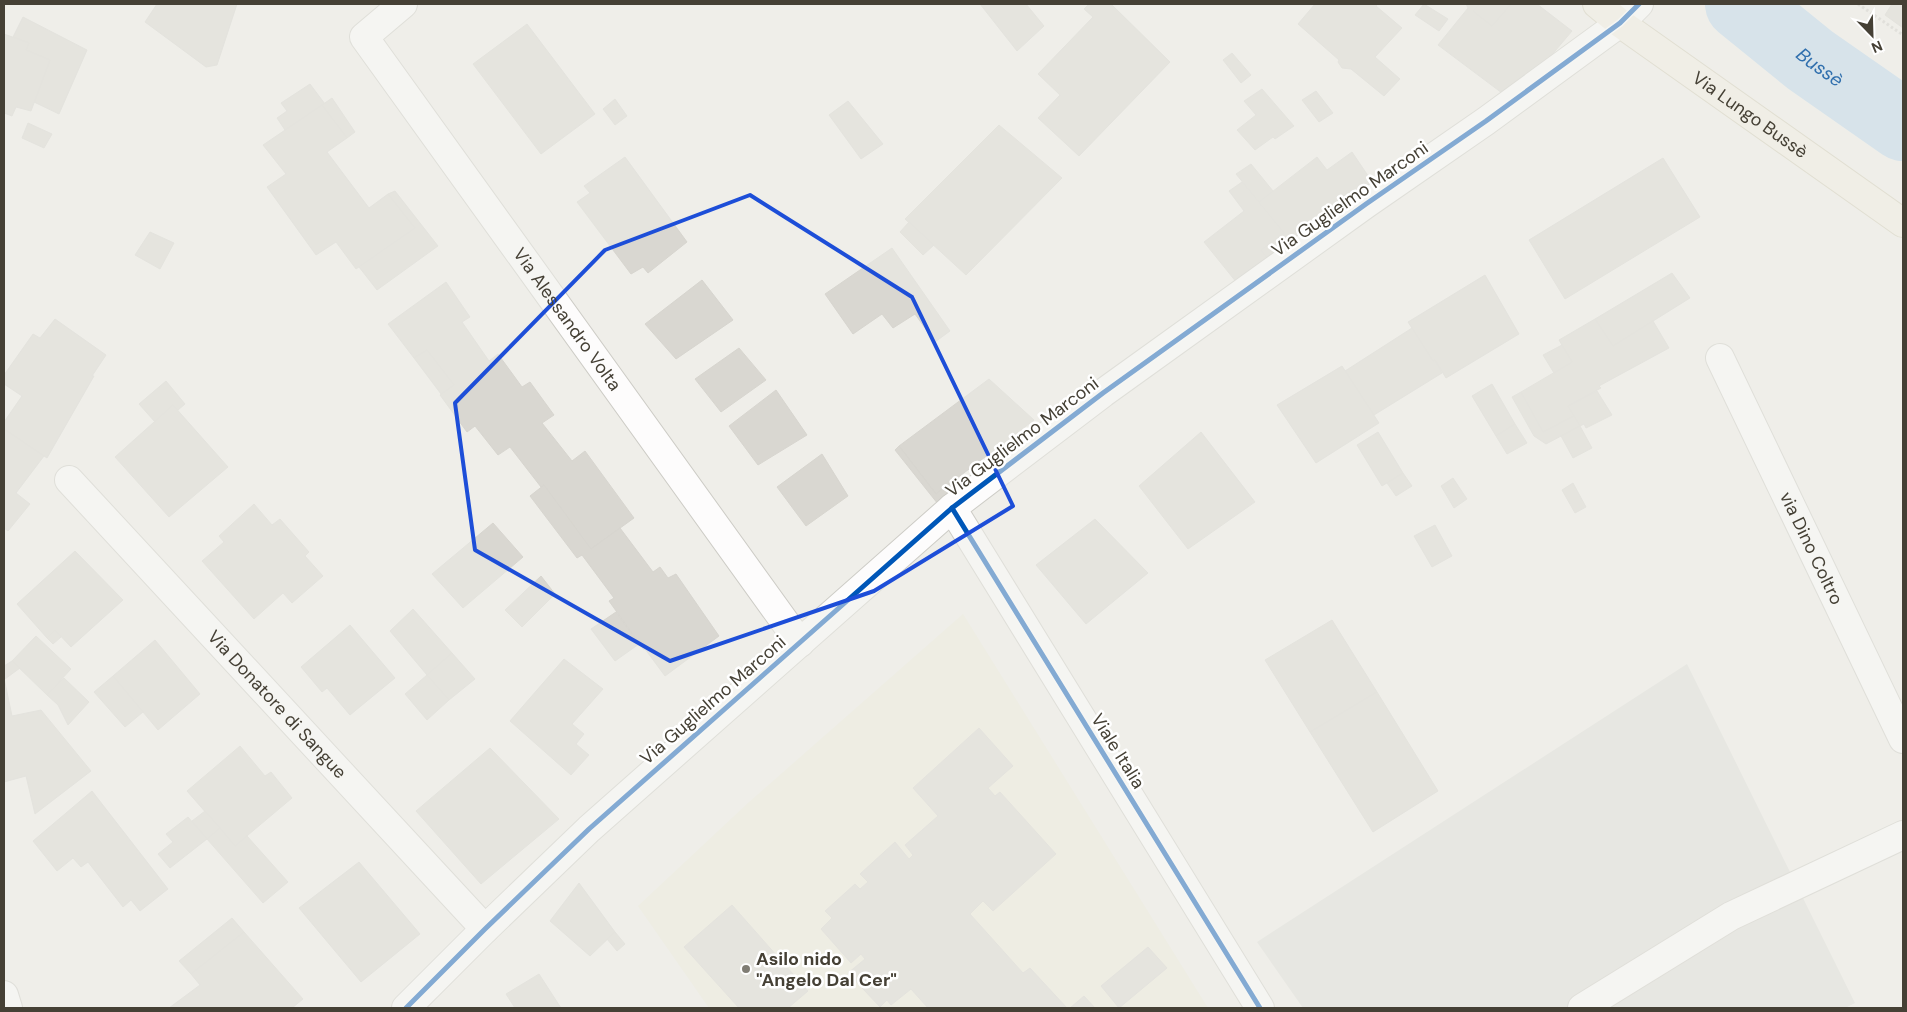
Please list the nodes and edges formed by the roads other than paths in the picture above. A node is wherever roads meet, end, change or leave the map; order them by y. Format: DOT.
graph roads {
  1 [pos="402,4"];
  2 [pos="1597,4"];
  3 [pos="1630,13"];
  4 [pos="1903,223"];
  5 [pos="1720,358"];
  6 [pos="69,480"];
  7 [pos="952,508"];
  8 [pos="800,643"];
  9 [pos="1903,739"];
  10 [pos="1903,835"];
  11 [pos="485,929"];
  12 [pos="4,995"];
  13 [pos="8,1008"];
  14 [pos="406,1008"];
  15 [pos="1260,1008"];
  16 [pos="1582,1008"];
  1 -- 8 [label="street, Via Alessandro Volta"];
  2 -- 3 [label="main road, Via Lungo Bussè"];
  3 -- 4 [label="main road, Via Lungo Bussè"];
  3 -- 7 [label="street, Via Guglielmo Marconi"];
  5 -- 9 [label="street, via Dino Coltro"];
  6 -- 11 [label="street, Via Donatore di Sangue"];
  7 -- 8 [label="street, Via Guglielmo Marconi"];
  7 -- 15 [label="street, Viale Italia"];
  8 -- 11 [label="street, Via Guglielmo Marconi"];
  10 -- 16 [label="street"];
  11 -- 14 [label="street, Via Guglielmo Marconi"];
  12 -- 13 [label="street"];
}
